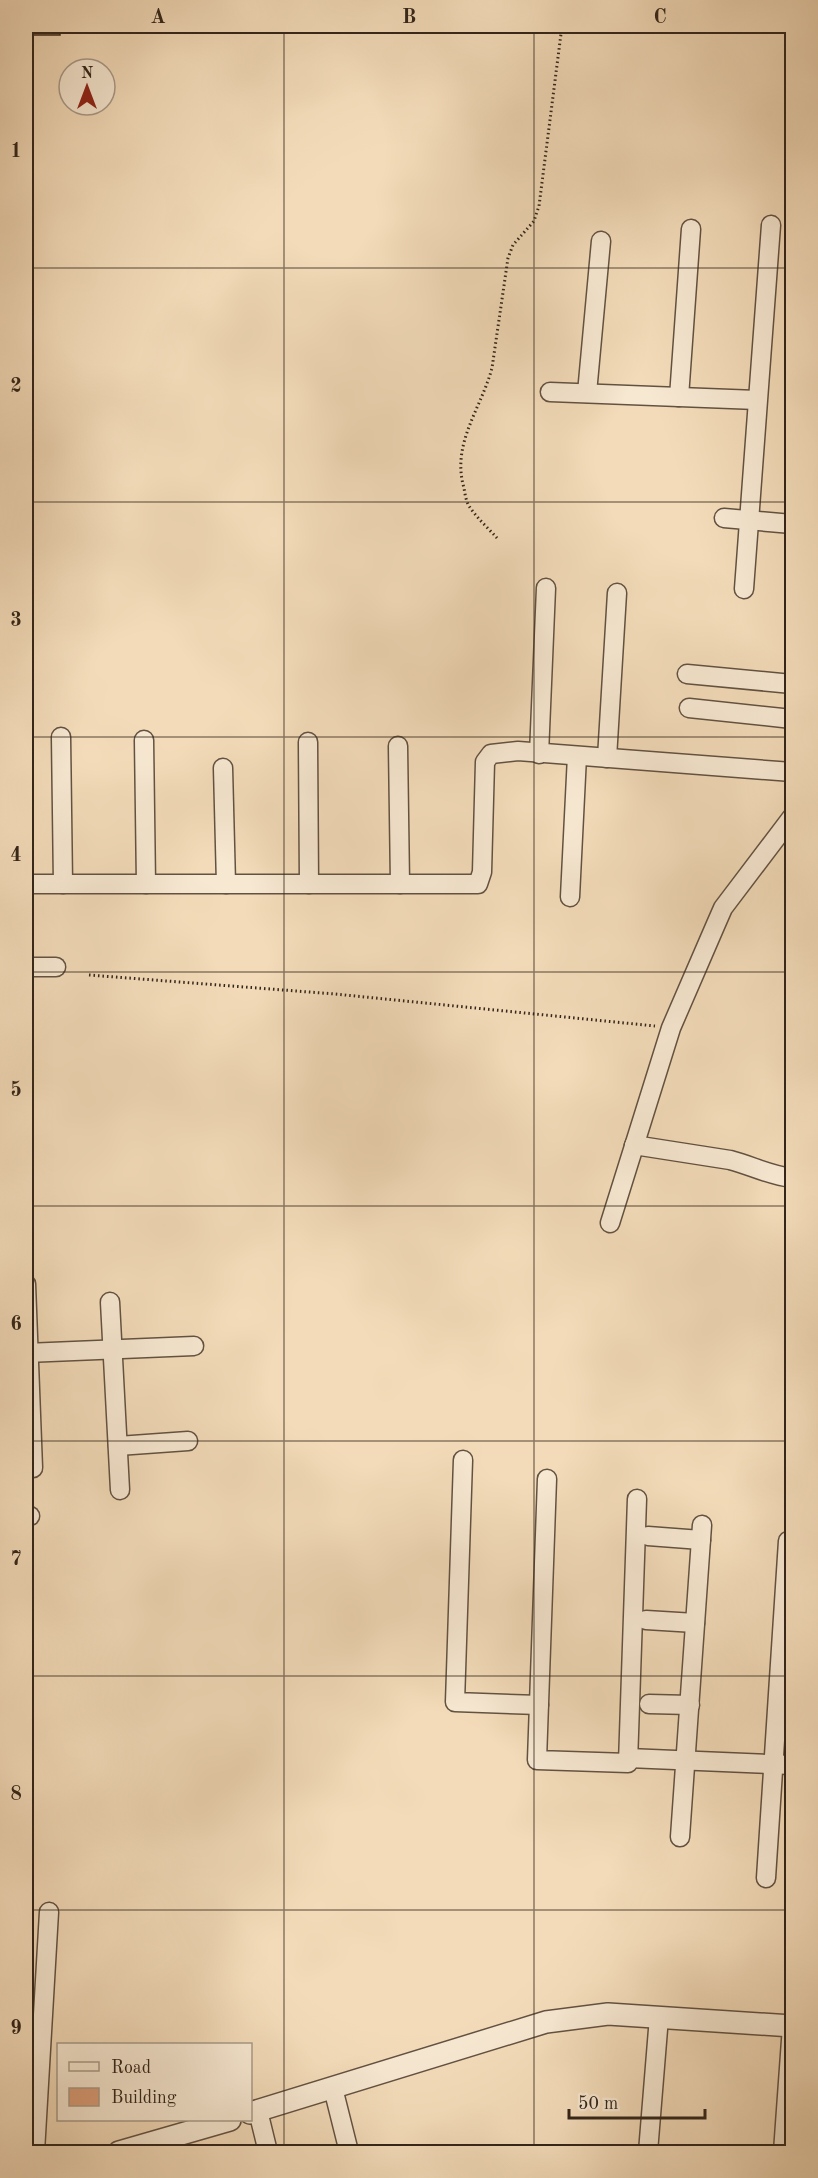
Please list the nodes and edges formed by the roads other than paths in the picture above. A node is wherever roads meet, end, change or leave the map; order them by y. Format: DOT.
graph roads {
  1 [pos="771,225"];
  2 [pos="691,229"];
  3 [pos="601,241"];
  4 [pos="550,392"];
  5 [pos="587,393"];
  6 [pos="679,397"];
  7 [pos="757,400"];
  8 [pos="724,518"];
  9 [pos="748,520"];
  10 [pos="792,524"];
  11 [pos="546,588"];
  12 [pos="744,589"];
  13 [pos="617,593"];
  14 [pos="687,674"];
  15 [pos="792,684"];
  16 [pos="689,708"];
  17 [pos="792,719"];
  18 [pos="62,737"];
  19 [pos="144,740"];
  20 [pos="308,742"];
  21 [pos="398,746"];
  22 [pos="540,754"];
  23 [pos="577,756"];
  24 [pos="607,758"];
  25 [pos="224,768"];
  26 [pos="792,772"];
  27 [pos="792,817"];
  28 [pos="26,884"];
  29 [pos="63,884"];
  30 [pos="146,884"];
  31 [pos="226,884"];
  32 [pos="309,884"];
  33 [pos="400,884"];
  34 [pos="570,897"];
  35 [pos="26,967"];
  36 [pos="56,967"];
  37 [pos="634,1145"];
  38 [pos="792,1178"];
  39 [pos="610,1223"];
  40 [pos="26,1284"];
  41 [pos="110,1302"];
  42 [pos="194,1346"];
  43 [pos="113,1349"];
  44 [pos="27,1353"];
  45 [pos="188,1441"];
  46 [pos="118,1446"];
  47 [pos="463,1460"];
  48 [pos="33,1468"];
  49 [pos="547,1479"];
  50 [pos="120,1490"];
  51 [pos="637,1499"];
  52 [pos="648,1536"];
  53 [pos="788,1541"];
  54 [pos="646,1620"];
  55 [pos="695,1623"];
  56 [pos="649,1704"];
  57 [pos="540,1705"];
  58 [pos="690,1705"];
  59 [pos="628,1758"];
  60 [pos="686,1761"];
  61 [pos="774,1764"];
  62 [pos="792,1765"];
  63 [pos="680,1837"];
  64 [pos="766,1878"];
  65 [pos="49,1912"];
  66 [pos="659,2017"];
  67 [pos="792,2026"];
  68 [pos="333,2088"];
  69 [pos="254,2112"];
  70 [pos="227,2121"];
  71 [pos="35,2152"];
  72 [pos="119,2152"];
  73 [pos="268,2152"];
  74 [pos="349,2152"];
  75 [pos="648,2152"];
  76 [pos="783,2152"];
  1 -- 7 [label="street"];
  2 -- 6 [label="street"];
  3 -- 5 [label="street"];
  4 -- 5 [label="street"];
  5 -- 6 [label="street"];
  6 -- 7 [label="street"];
  7 -- 9 [label="street"];
  8 -- 9 [label="street"];
  9 -- 10 [label="street"];
  9 -- 12 [label="street"];
  11 -- 22 [label="street"];
  13 -- 24 [label="street"];
  14 -- 15 [label="street"];
  16 -- 17 [label="street"];
  18 -- 29 [label="street"];
  19 -- 30 [label="street"];
  20 -- 32 [label="street"];
  21 -- 33 [label="street"];
  22 -- 23 [label="street"];
  22 -- 33 [label="street"];
  23 -- 24 [label="street"];
  23 -- 34 [label="street"];
  24 -- 26 [label="street"];
  25 -- 31 [label="street"];
  27 -- 37 [label="street"];
  28 -- 29 [label="street"];
  29 -- 30 [label="street"];
  30 -- 31 [label="street"];
  31 -- 32 [label="street"];
  32 -- 33 [label="street"];
  35 -- 36 [label="street"];
  37 -- 38 [label="street"];
  37 -- 39 [label="street"];
  40 -- 44 [label="street"];
  41 -- 43 [label="street"];
  42 -- 43 [label="street"];
  43 -- 44 [label="street"];
  43 -- 46 [label="street"];
  44 -- 48 [label="street"];
  45 -- 46 [label="street"];
  46 -- 50 [label="street"];
  47 -- 57 [label="street"];
  49 -- 57 [label="street"];
  51 -- 59 [label="street"];
  52 -- 55 [label="street"];
  53 -- 61 [label="street"];
  54 -- 55 [label="street"];
  55 -- 58 [label="street"];
  56 -- 58 [label="street"];
  57 -- 59 [label="street"];
  58 -- 60 [label="street"];
  59 -- 60 [label="street"];
  60 -- 61 [label="street"];
  60 -- 63 [label="street"];
  61 -- 62 [label="street"];
  61 -- 64 [label="street"];
  65 -- 71 [label="street"];
  66 -- 67 [label="street"];
  66 -- 68 [label="street"];
  66 -- 75 [label="street"];
  67 -- 76 [label="street"];
  68 -- 69 [label="street"];
  68 -- 74 [label="street"];
  69 -- 73 [label="street"];
  70 -- 72 [label="street"];
}
